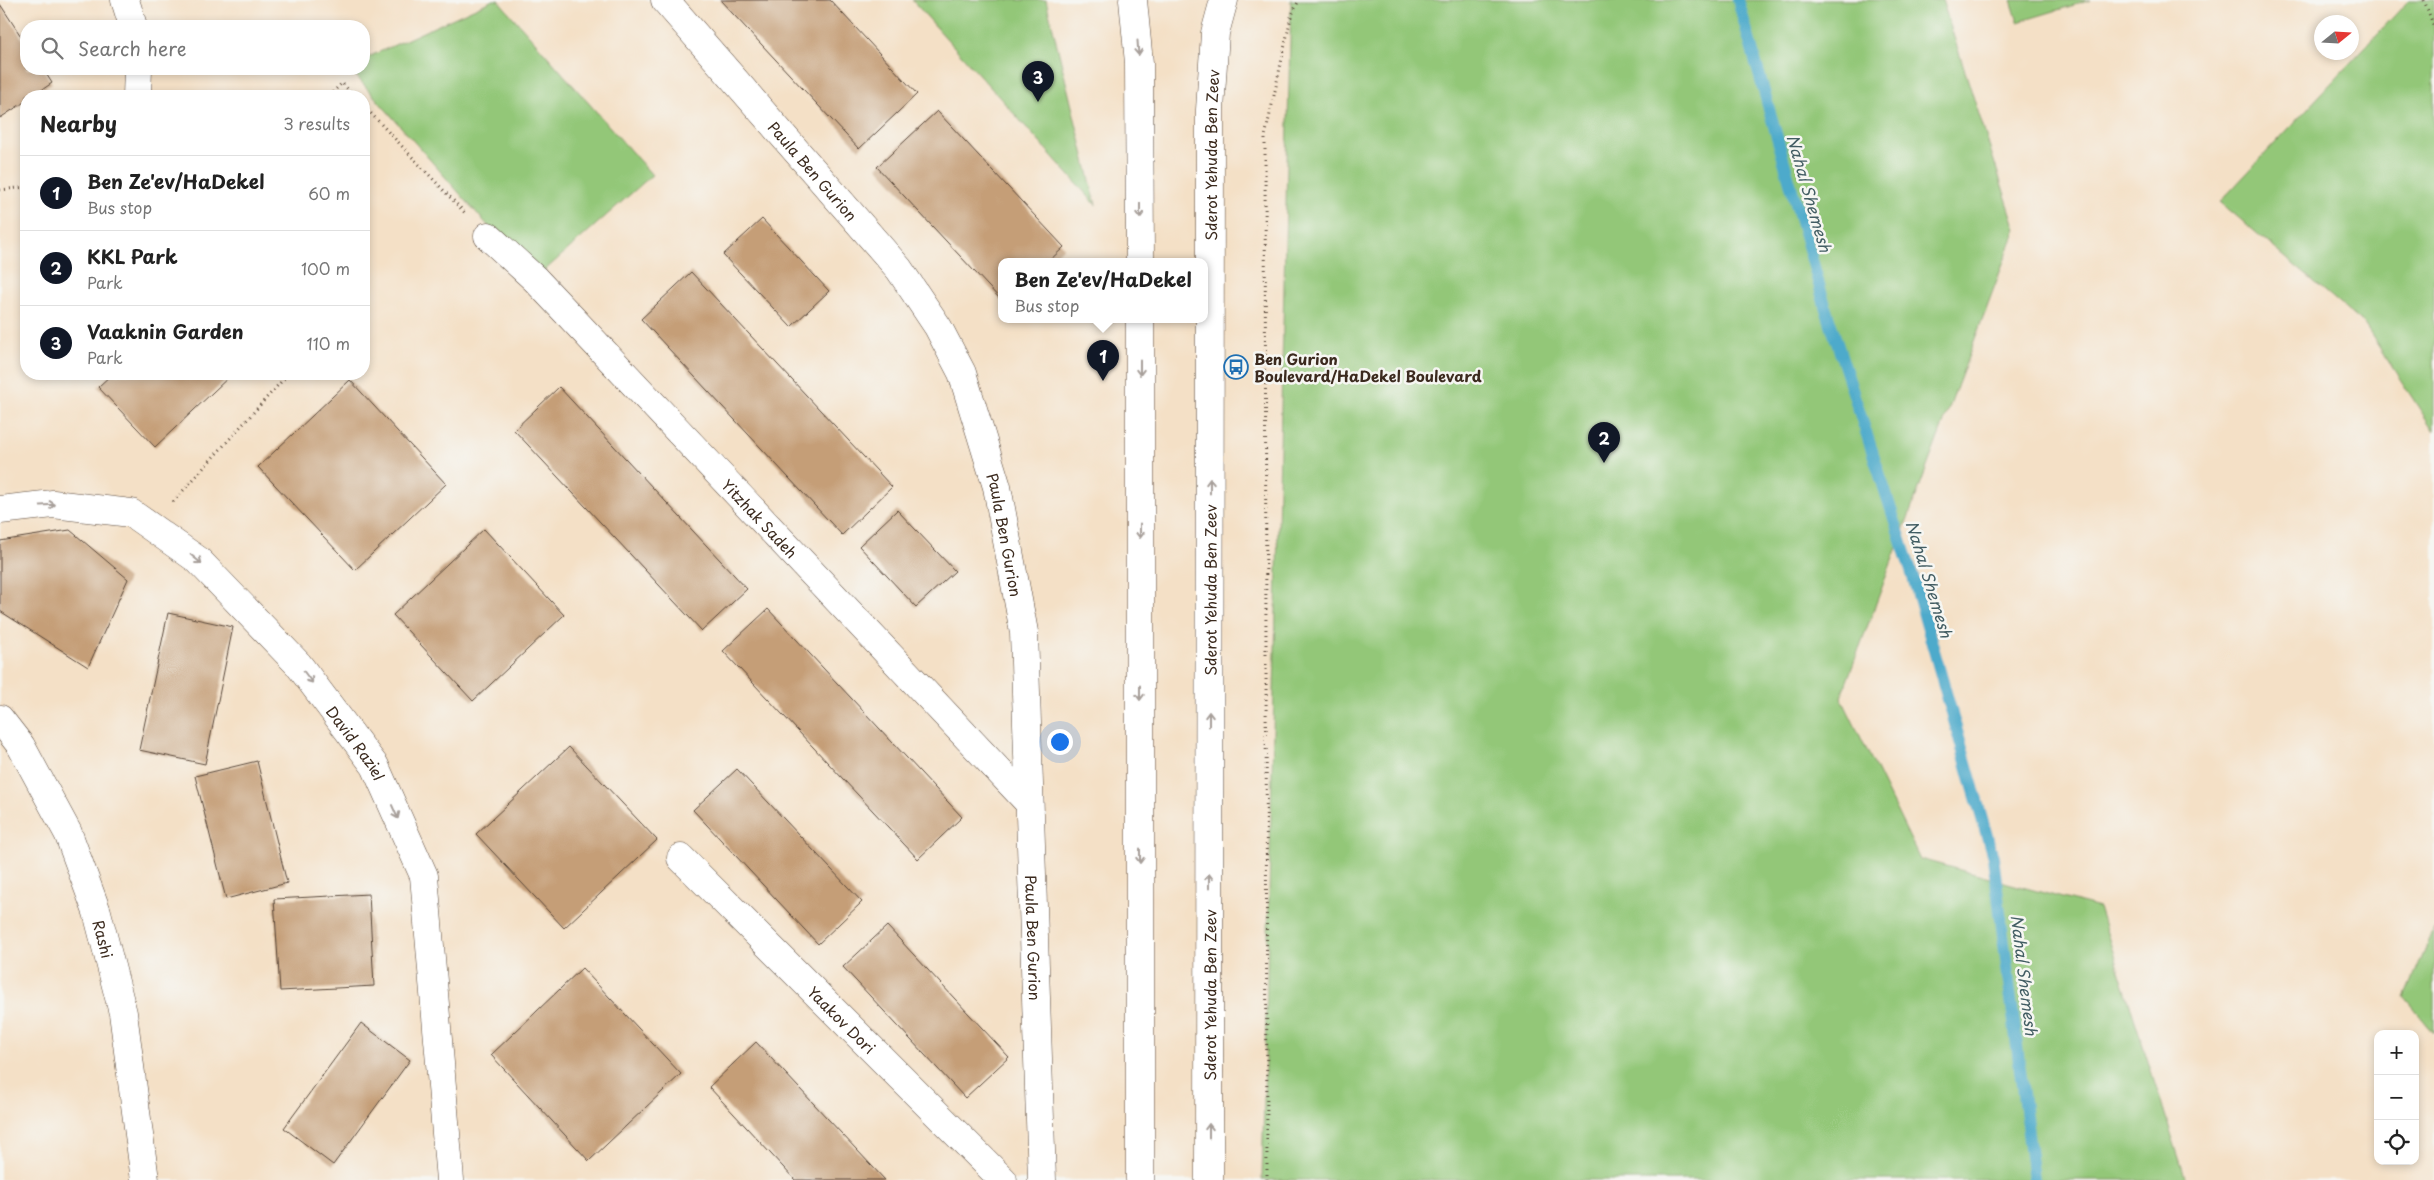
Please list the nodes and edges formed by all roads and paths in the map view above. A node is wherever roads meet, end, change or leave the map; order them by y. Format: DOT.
graph roads {
  1 [pos="125,0"];
  2 [pos="665,0"];
  3 [pos="1133,0"];
  4 [pos="1224,0"];
  5 [pos="1299,0"];
  6 [pos="2424,0"];
  7 [pos="131,20"];
  8 [pos="2434,27"];
  9 [pos="138,75"];
  10 [pos="138,90"];
  11 [pos="335,90"];
  12 [pos="348,90"];
  13 [pos="370,112"];
  14 [pos="20,188"];
  15 [pos="0,190"];
  16 [pos="488,236"];
  17 [pos="1140,258"];
  18 [pos="1140,323"];
  19 [pos="283,380"];
  20 [pos="0,510"];
  21 [pos="150,527"];
  22 [pos="0,719"];
  23 [pos="1030,803"];
  24 [pos="681,858"];
  25 [pos="145,1180"];
  26 [pos="450,1180"];
  27 [pos="1003,1180"];
  28 [pos="1042,1180"];
  29 [pos="1140,1180"];
  30 [pos="1209,1180"];
  31 [pos="1267,1180"];
  1 -- 7 [label="street"];
  2 -- 23 [label="street, Paula Ben Gurion"];
  3 -- 17 [label="street, one-way"];
  30 -- 4 [label="street, Sderot Yehuda Ben Zeev, one-way"];
  5 -- 31 [label="path"];
  6 -- 8 [label="path"];
  9 -- 10 [label="street"];
  11 -- 12 [label="path"];
  13 -- 16 [label="path"];
  14 -- 15 [label="path"];
  16 -- 23 [label="street, Yitzhak Sadeh"];
  18 -- 29 [label="street, one-way"];
  19 -- 21 [label="path"];
  20 -- 21 [label="street, David Raziel, one-way"];
  21 -- 26 [label="street, David Raziel, one-way"];
  22 -- 25 [label="street, Rashi"];
  23 -- 28 [label="street, Paula Ben Gurion"];
  24 -- 27 [label="street, Yaakov Dori"];
}
